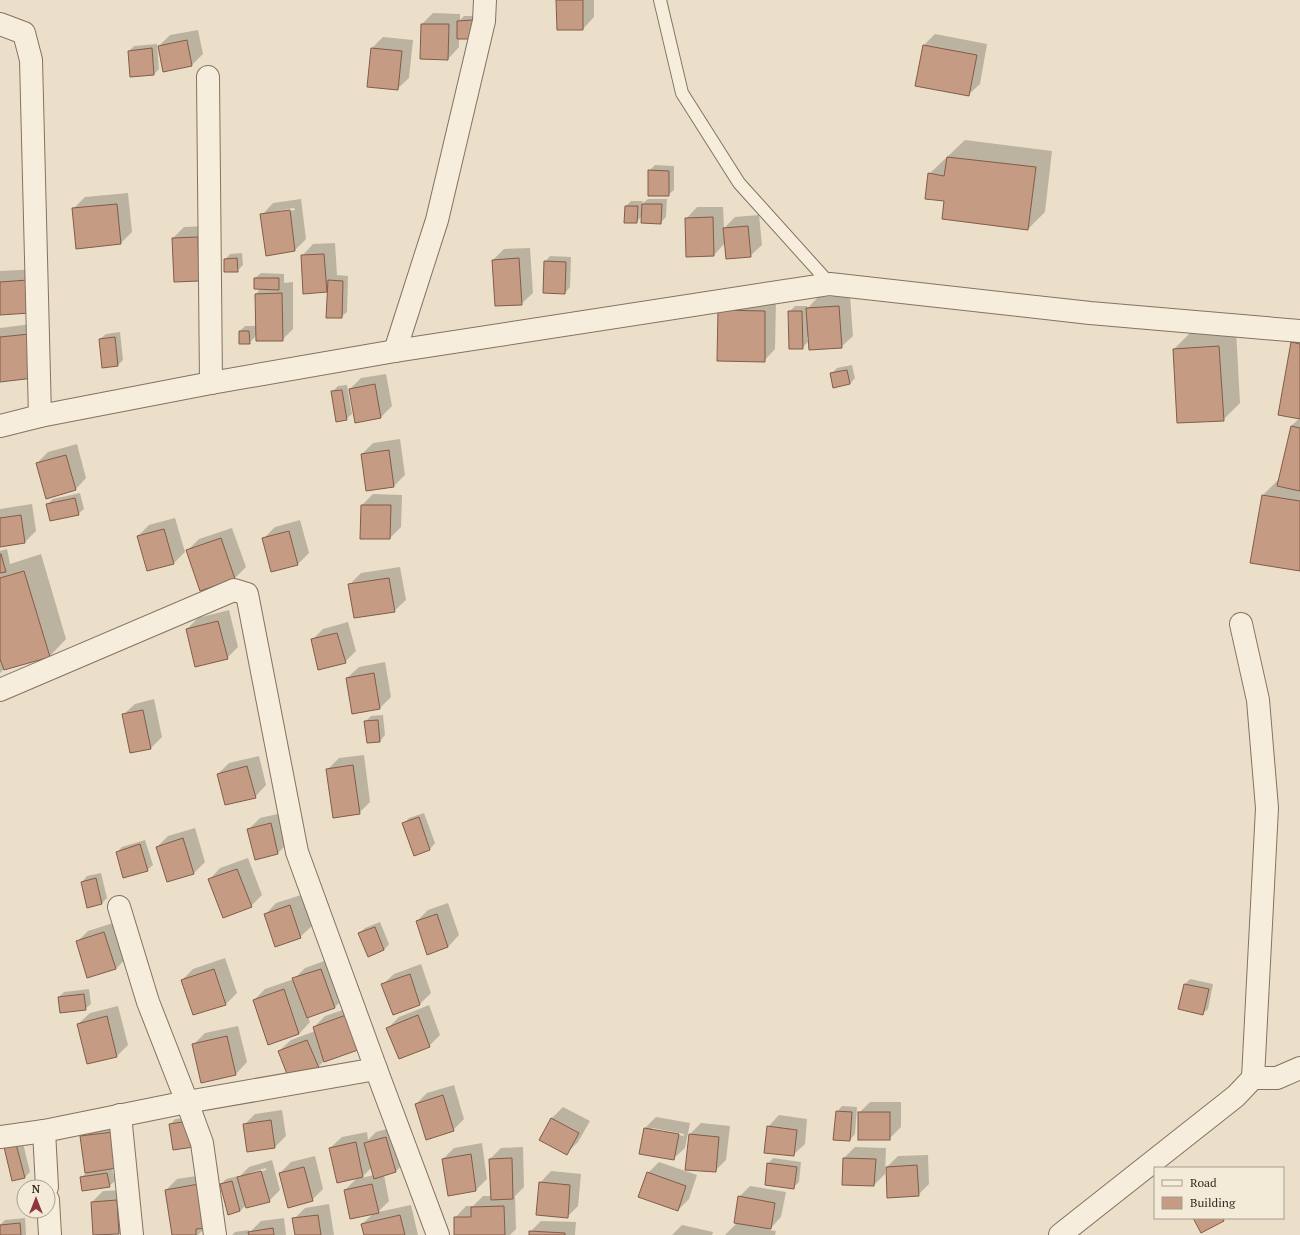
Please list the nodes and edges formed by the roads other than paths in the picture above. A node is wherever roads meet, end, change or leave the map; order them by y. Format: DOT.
graph roads {
  1 [pos="485,0"];
  2 [pos="660,0"];
  3 [pos="0,24"];
  4 [pos="208,77"];
  5 [pos="830,284"];
  6 [pos="1300,331"];
  7 [pos="395,351"];
  8 [pos="211,383"];
  9 [pos="40,416"];
  10 [pos="0,426"];
  11 [pos="1241,624"];
  12 [pos="0,690"];
  13 [pos="119,907"];
  14 [pos="1300,1068"];
  15 [pos="376,1069"];
  16 [pos="1253,1078"];
  17 [pos="188,1102"];
  18 [pos="120,1115"];
  19 [pos="44,1131"];
  20 [pos="0,1137"];
  21 [pos="47,1179"];
  22 [pos="49,1219"];
  23 [pos="50,1235"];
  24 [pos="132,1235"];
  25 [pos="215,1235"];
  26 [pos="438,1235"];
  27 [pos="1060,1235"];
  1 -- 7 [label="street"];
  2 -- 5 [label="lane"];
  3 -- 9 [label="street"];
  4 -- 8 [label="street"];
  5 -- 6 [label="street"];
  5 -- 7 [label="street"];
  7 -- 8 [label="street"];
  8 -- 9 [label="street"];
  9 -- 10 [label="street"];
  11 -- 16 [label="street"];
  12 -- 15 [label="street"];
  13 -- 17 [label="street"];
  14 -- 16 [label="street"];
  15 -- 17 [label="street"];
  15 -- 26 [label="street"];
  16 -- 27 [label="street"];
  17 -- 18 [label="street"];
  17 -- 25 [label="street"];
  18 -- 19 [label="street"];
  18 -- 24 [label="street"];
  19 -- 20 [label="street"];
  19 -- 21 [label="street"];
  22 -- 23 [label="street"];
}
